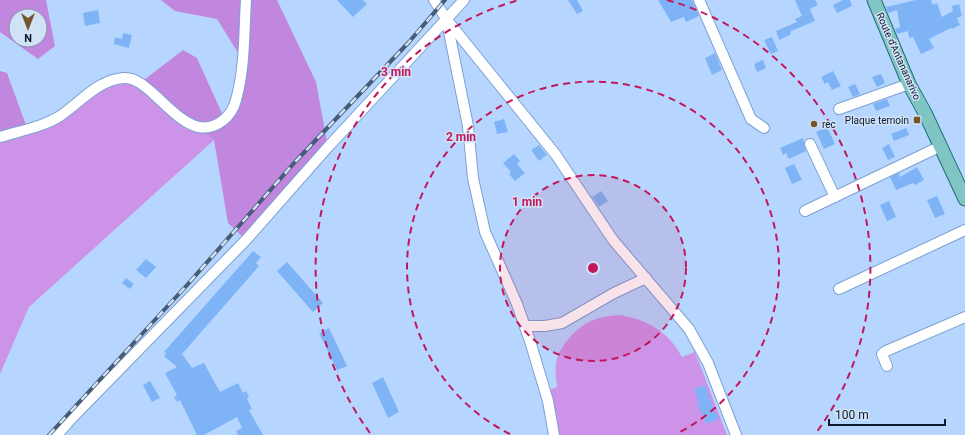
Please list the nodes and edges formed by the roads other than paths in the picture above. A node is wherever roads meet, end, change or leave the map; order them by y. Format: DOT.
graph roads {
  1 [pos="246,0"];
  2 [pos="434,0"];
  3 [pos="464,0"];
  4 [pos="699,0"];
  5 [pos="874,0"];
  6 [pos="446,20"];
  7 [pos="909,84"];
  8 [pos="839,109"];
  9 [pos="764,128"];
  10 [pos="0,137"];
  11 [pos="810,144"];
  12 [pos="941,146"];
  13 [pos="835,197"];
  14 [pos="965,199"];
  15 [pos="805,211"];
  16 [pos="965,230"];
  17 [pos="646,278"];
  18 [pos="839,289"];
  19 [pos="965,317"];
  20 [pos="525,326"];
  21 [pos="887,366"];
  22 [pos="57,435"];
  23 [pos="554,435"];
  24 [pos="736,435"];
  1 -- 10 [label="street"];
  2 -- 6 [label="street"];
  3 -- 6 [label="street"];
  4 -- 9 [label="street"];
  5 -- 7 [label="main road, Route d'Antananarivo"];
  6 -- 17 [label="street"];
  6 -- 20 [label="street"];
  6 -- 22 [label="street"];
  7 -- 8 [label="street"];
  7 -- 12 [label="main road, Route d'Antananarivo"];
  11 -- 13 [label="street"];
  12 -- 13 [label="street"];
  12 -- 14 [label="main road, Route d'Antananarivo"];
  13 -- 15 [label="street"];
  16 -- 18 [label="street"];
  17 -- 20 [label="street"];
  17 -- 24 [label="street"];
  19 -- 21 [label="street"];
  20 -- 23 [label="street"];
}
